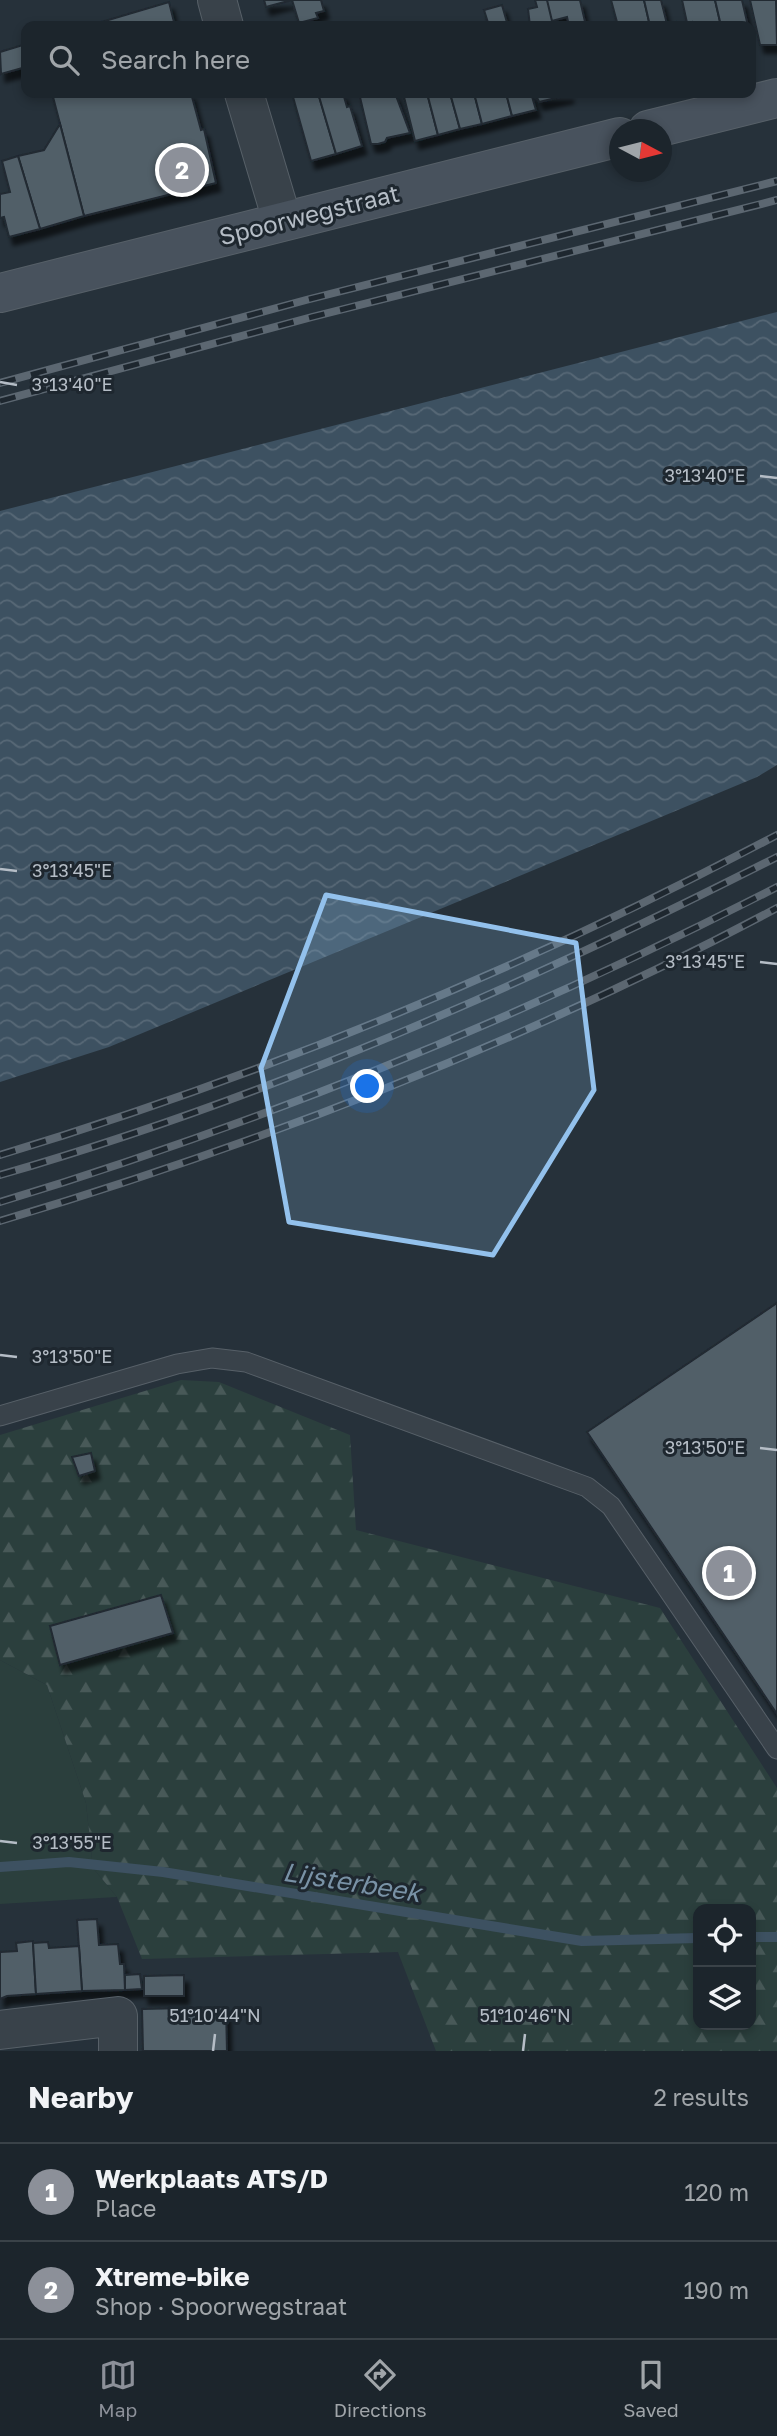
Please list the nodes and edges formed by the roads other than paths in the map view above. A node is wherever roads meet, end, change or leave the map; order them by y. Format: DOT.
graph roads {
  1 [pos="217,0"];
  2 [pos="223,21"];
  3 [pos="245,98"];
  4 [pos="777,98"];
  5 [pos="672,124"];
  6 [pos="609,139"];
  7 [pos="282,220"];
  8 [pos="0,293"];
  9 [pos="0,1416"];
  10 [pos="777,1749"];
  11 [pos="0,2031"];
  12 [pos="118,2051"];
  1 -- 2 [label="street"];
  3 -- 7 [label="street"];
  4 -- 5 [label="street"];
  6 -- 7 [label="street, Spoorwegstraat"];
  7 -- 8 [label="street, Spoorwegstraat"];
  9 -- 10 [label="lane"];
  11 -- 12 [label="street"];
}
